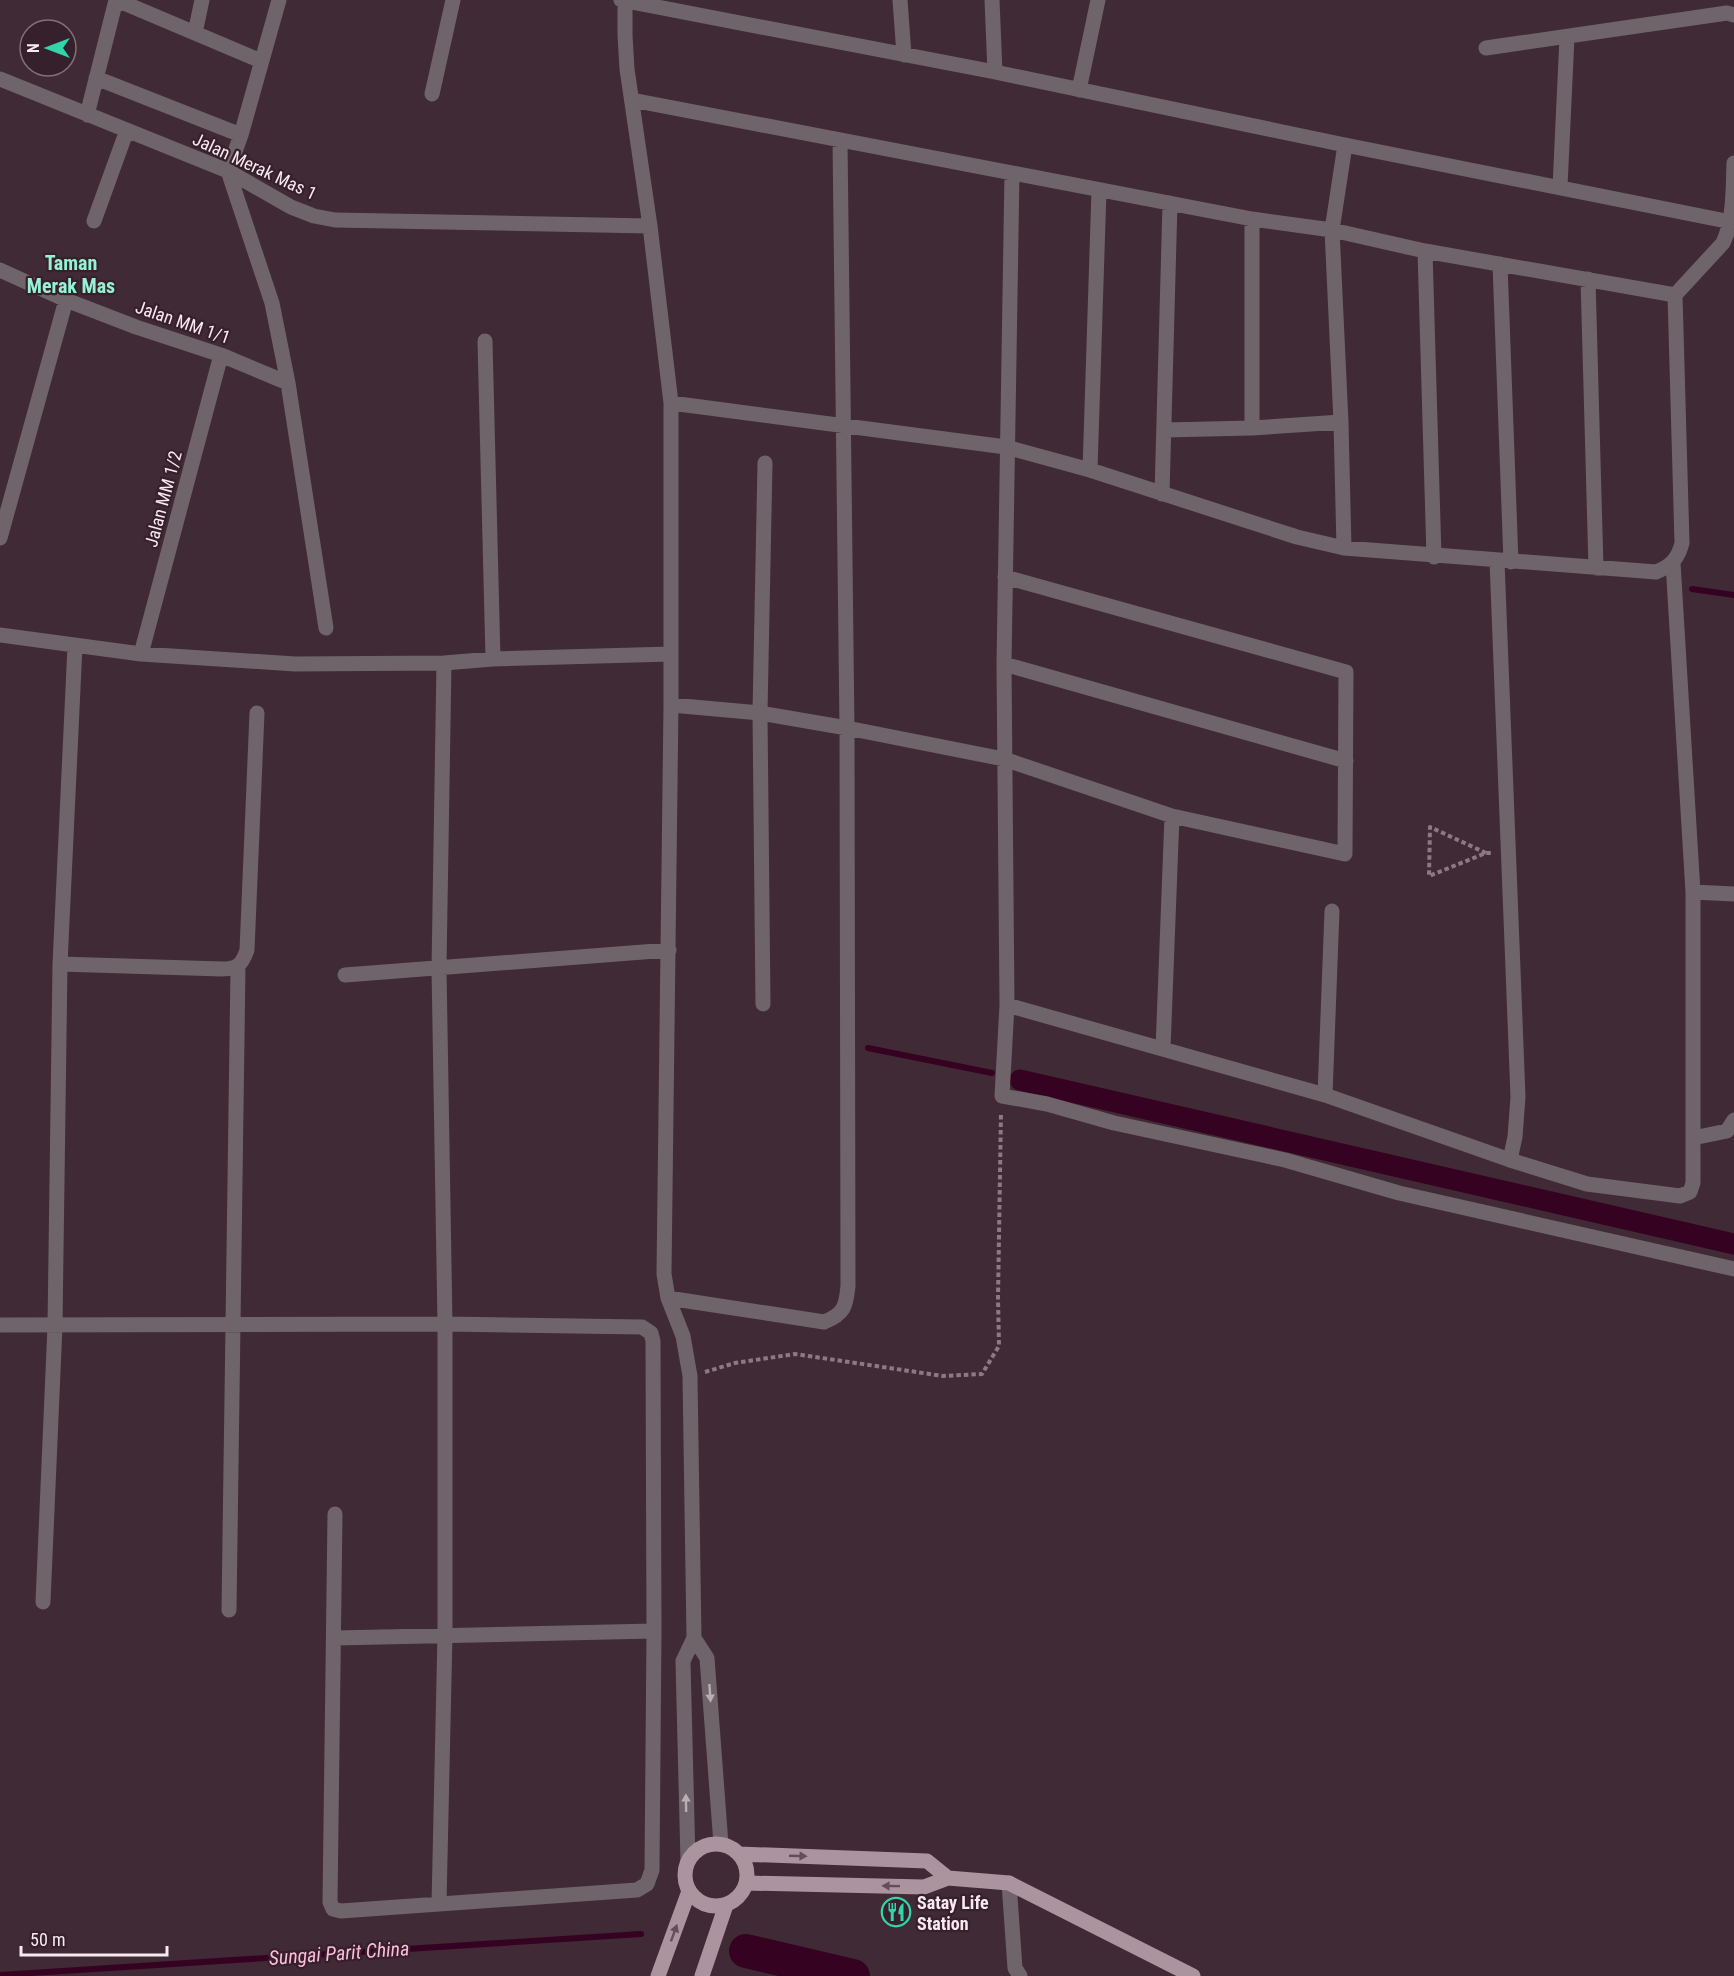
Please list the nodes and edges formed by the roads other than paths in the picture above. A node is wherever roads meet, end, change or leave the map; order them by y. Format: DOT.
graph roads {
  1 [pos="117,0"];
  2 [pos="202,0"];
  3 [pos="279,0"];
  4 [pos="453,0"];
  5 [pos="624,0"];
  6 [pos="900,0"];
  7 [pos="992,0"];
  8 [pos="1098,0"];
  9 [pos="1734,15"];
  10 [pos="195,33"];
  11 [pos="1567,37"];
  12 [pos="1486,48"];
  13 [pos="904,55"];
  14 [pos="261,61"];
  15 [pos="995,72"];
  16 [pos="96,78"];
  17 [pos="0,79"];
  18 [pos="1079,90"];
  19 [pos="432,94"];
  20 [pos="632,100"];
  21 [pos="87,115"];
  22 [pos="127,130"];
  23 [pos="241,135"];
  24 [pos="840,140"];
  25 [pos="1345,145"];
  26 [pos="1734,163"];
  27 [pos="228,171"];
  28 [pos="1012,173"];
  29 [pos="1560,187"];
  30 [pos="1099,190"];
  31 [pos="1170,203"];
  32 [pos="1252,219"];
  33 [pos="94,221"];
  34 [pos="1731,222"];
  35 [pos="650,226"];
  36 [pos="1332,230"];
  37 [pos="1425,251"];
  38 [pos="1500,264"];
  39 [pos="0,270"];
  40 [pos="1588,279"];
  41 [pos="1675,295"];
  42 [pos="66,300"];
  43 [pos="485,341"];
  44 [pos="221,354"];
  45 [pos="288,383"];
  46 [pos="671,403"];
  47 [pos="1341,422"];
  48 [pos="843,426"];
  49 [pos="1252,428"];
  50 [pos="1165,430"];
  51 [pos="1006,447"];
  52 [pos="765,463"];
  53 [pos="1090,470"];
  54 [pos="1162,494"];
  55 [pos="0,538"];
  56 [pos="1344,548"];
  57 [pos="1434,557"];
  58 [pos="1504,561"];
  59 [pos="1673,563"];
  60 [pos="1596,568"];
  61 [pos="1005,577"];
  62 [pos="326,628"];
  63 [pos="0,635"];
  64 [pos="75,646"];
  65 [pos="141,654"];
  66 [pos="671,654"];
  67 [pos="493,659"];
  68 [pos="444,663"];
  69 [pos="1004,664"];
  70 [pos="670,705"];
  71 [pos="257,713"];
  72 [pos="760,713"];
  73 [pos="847,728"];
  74 [pos="1004,759"];
  75 [pos="1346,760"];
  76 [pos="1172,816"];
  77 [pos="1693,892"];
  78 [pos="1734,894"];
  79 [pos="1332,911"];
  80 [pos="669,950"];
  81 [pos="60,964"];
  82 [pos="238,967"];
  83 [pos="440,968"];
  84 [pos="345,975"];
  85 [pos="763,1004"];
  86 [pos="1007,1005"];
  87 [pos="1163,1049"];
  88 [pos="1325,1095"];
  89 [pos="1734,1120"];
  90 [pos="1693,1138"];
  91 [pos="1510,1160"];
  92 [pos="1734,1269"];
  93 [pos="668,1298"];
  94 [pos="445,1324"];
  95 [pos="0,1325"];
  96 [pos="55,1326"];
  97 [pos="234,1326"];
  98 [pos="335,1514"];
  99 [pos="43,1602"];
  100 [pos="229,1610"];
  101 [pos="654,1630"];
  102 [pos="445,1634"];
  103 [pos="334,1638"];
  104 [pos="694,1638"];
  105 [pos="721,1844"];
  106 [pos="739,1854"];
  107 [pos="688,1861"];
  108 [pos="948,1878"];
  109 [pos="746,1883"];
  110 [pos="1008,1883"];
  111 [pos="689,1891"];
  112 [pos="440,1904"];
  113 [pos="726,1905"];
  114 [pos="658,1976"];
  115 [pos="702,1976"];
  116 [pos="1020,1976"];
  117 [pos="1193,1976"];
  1 -- 10 [label="street"];
  1 -- 16 [label="street"];
  2 -- 10 [label="street"];
  3 -- 14 [label="street"];
  4 -- 19 [label="street"];
  5 -- 13 [label="street"];
  5 -- 20 [label="street"];
  6 -- 13 [label="street"];
  7 -- 15 [label="street"];
  8 -- 18 [label="street"];
  9 -- 11 [label="street"];
  10 -- 14 [label="street"];
  11 -- 12 [label="street"];
  11 -- 29 [label="street"];
  13 -- 15 [label="street"];
  14 -- 23 [label="street"];
  15 -- 18 [label="street"];
  16 -- 21 [label="street"];
  16 -- 23 [label="street"];
  17 -- 21 [label="street, Jalan Merak Mas 1"];
  18 -- 25 [label="street"];
  20 -- 24 [label="street"];
  20 -- 35 [label="street"];
  21 -- 22 [label="street, Jalan Merak Mas 1"];
  22 -- 27 [label="street, Jalan Merak Mas 1"];
  22 -- 33 [label="street"];
  23 -- 27 [label="street"];
  24 -- 28 [label="street"];
  24 -- 48 [label="street"];
  25 -- 29 [label="street"];
  25 -- 36 [label="street"];
  26 -- 34 [label="street"];
  27 -- 35 [label="street, Jalan Merak Mas 1"];
  27 -- 45 [label="street"];
  28 -- 30 [label="street"];
  28 -- 51 [label="street"];
  29 -- 34 [label="street"];
  30 -- 31 [label="street"];
  30 -- 53 [label="street"];
  31 -- 32 [label="street"];
  31 -- 50 [label="street"];
  32 -- 36 [label="street"];
  32 -- 49 [label="street"];
  34 -- 41 [label="street"];
  35 -- 46 [label="street"];
  36 -- 37 [label="street"];
  36 -- 47 [label="street"];
  37 -- 38 [label="street"];
  37 -- 57 [label="street"];
  38 -- 40 [label="street"];
  38 -- 58 [label="street"];
  39 -- 42 [label="street, Jalan MM 1/1"];
  40 -- 41 [label="street"];
  40 -- 60 [label="street"];
  41 -- 59 [label="street"];
  42 -- 44 [label="street, Jalan MM 1/1"];
  42 -- 55 [label="street"];
  43 -- 67 [label="street"];
  44 -- 45 [label="street, Jalan MM 1/1"];
  44 -- 65 [label="street, Jalan MM 1/2"];
  45 -- 62 [label="street"];
  46 -- 48 [label="street"];
  46 -- 66 [label="street"];
  47 -- 49 [label="street"];
  47 -- 56 [label="street"];
  48 -- 51 [label="street"];
  48 -- 73 [label="street"];
  49 -- 50 [label="street"];
  50 -- 54 [label="street"];
  51 -- 53 [label="street"];
  51 -- 61 [label="street"];
  52 -- 72 [label="street"];
  53 -- 54 [label="street"];
  54 -- 56 [label="street"];
  56 -- 57 [label="street"];
  57 -- 58 [label="street"];
  58 -- 60 [label="street"];
  58 -- 91 [label="street"];
  59 -- 60 [label="street"];
  59 -- 77 [label="street"];
  61 -- 69 [label="street"];
  61 -- 75 [label="street"];
  63 -- 64 [label="street"];
  64 -- 65 [label="street"];
  64 -- 81 [label="street"];
  65 -- 68 [label="street"];
  66 -- 67 [label="street"];
  66 -- 70 [label="street"];
  67 -- 68 [label="street"];
  68 -- 83 [label="street"];
  69 -- 74 [label="street"];
  69 -- 75 [label="street"];
  70 -- 72 [label="street"];
  70 -- 80 [label="street"];
  71 -- 82 [label="street"];
  72 -- 73 [label="street"];
  72 -- 85 [label="street"];
  73 -- 74 [label="street"];
  73 -- 93 [label="street"];
  74 -- 76 [label="street"];
  74 -- 86 [label="street"];
  75 -- 76 [label="street"];
  76 -- 87 [label="street"];
  77 -- 78 [label="street"];
  77 -- 90 [label="street"];
  79 -- 88 [label="street"];
  80 -- 83 [label="street"];
  80 -- 93 [label="street"];
  81 -- 82 [label="street"];
  81 -- 96 [label="street"];
  82 -- 97 [label="street"];
  83 -- 84 [label="street"];
  83 -- 94 [label="street"];
  86 -- 87 [label="street"];
  86 -- 92 [label="street"];
  87 -- 88 [label="street"];
  88 -- 91 [label="street"];
  89 -- 90 [label="street"];
  90 -- 91 [label="street"];
  93 -- 104 [label="street"];
  94 -- 97 [label="street"];
  94 -- 101 [label="street"];
  94 -- 102 [label="street"];
  95 -- 96 [label="street"];
  96 -- 97 [label="street"];
  96 -- 99 [label="street"];
  97 -- 100 [label="street"];
  98 -- 103 [label="street"];
  101 -- 102 [label="street"];
  101 -- 112 [label="street"];
  102 -- 103 [label="street"];
  102 -- 112 [label="street"];
  103 -- 112 [label="street"];
  104 -- 105 [label="street, one-way"];
  107 -- 104 [label="street, one-way"];
  105 -- 106 [label="main road"];
  105 -- 107 [label="main road"];
  106 -- 108 [label="main road, one-way"];
  106 -- 109 [label="main road"];
  107 -- 111 [label="main road"];
  108 -- 109 [label="main road, one-way"];
  108 -- 110 [label="main road"];
  109 -- 113 [label="main road"];
  110 -- 116 [label="street"];
  110 -- 117 [label="main road"];
  111 -- 113 [label="main road"];
  114 -- 111 [label="main road, one-way"];
  113 -- 115 [label="main road"];
}
